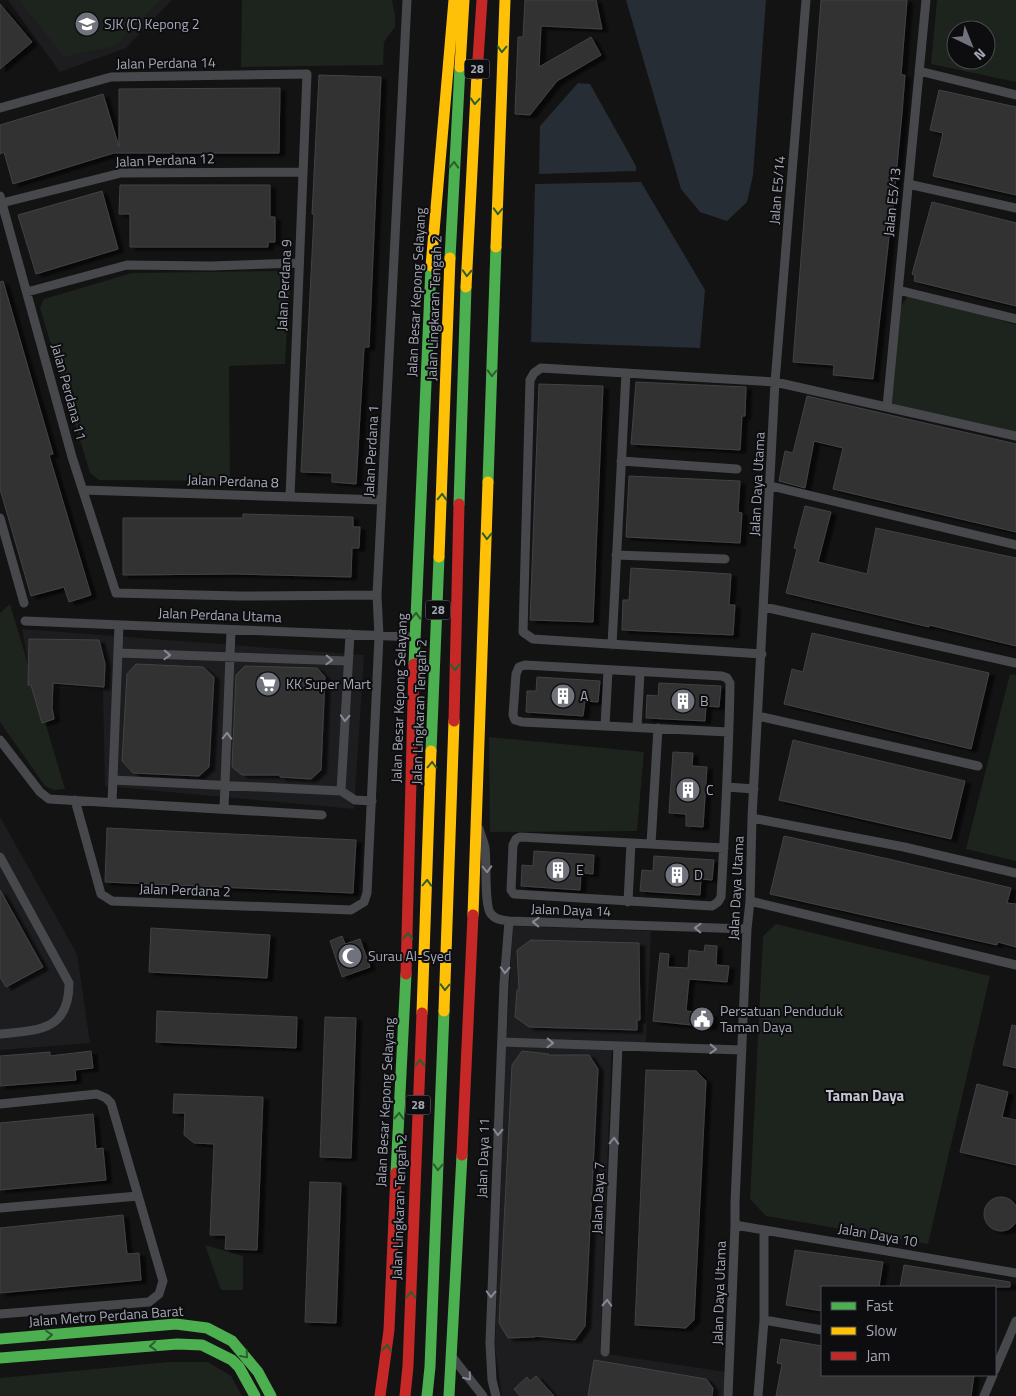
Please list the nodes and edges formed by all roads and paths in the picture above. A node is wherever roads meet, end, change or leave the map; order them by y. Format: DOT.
graph roads {
  1 [pos="407,0"];
  2 [pos="454,0"];
  3 [pos="464,0"];
  4 [pos="482,0"];
  5 [pos="506,0"];
  6 [pos="806,0"];
  7 [pos="926,0"];
  8 [pos="919,72"];
  9 [pos="307,74"];
  10 [pos="1016,95"];
  11 [pos="0,108"];
  12 [pos="303,172"];
  13 [pos="908,184"];
  14 [pos="1,200"];
  15 [pos="1016,208"];
  16 [pos="299,263"];
  17 [pos="898,290"];
  18 [pos="27,292"];
  19 [pos="1016,319"];
  20 [pos="626,373"];
  21 [pos="775,382"];
  22 [pos="887,407"];
  23 [pos="1016,436"];
  24 [pos="621,461"];
  25 [pos="737,469"];
  26 [pos="771,486"];
  27 [pos="83,490"];
  28 [pos="290,497"];
  29 [pos="382,500"];
  30 [pos="0,518"];
  31 [pos="1016,544"];
  32 [pos="616,555"];
  33 [pos="725,559"];
  34 [pos="377,595"];
  35 [pos="24,603"];
  36 [pos="764,607"];
  37 [pos="25,621"];
  38 [pos="120,625"];
  39 [pos="231,630"];
  40 [pos="350,634"];
  41 [pos="379,636"];
  42 [pos="415,637"];
  43 [pos="612,645"];
  44 [pos="118,653"];
  45 [pos="762,654"];
  46 [pos="230,657"];
  47 [pos="348,661"];
  48 [pos="1016,663"];
  49 [pos="608,670"];
  50 [pos="640,672"];
  51 [pos="758,716"];
  52 [pos="606,726"];
  53 [pos="637,727"];
  54 [pos="658,728"];
  55 [pos="729,732"];
  56 [pos="0,740"];
  57 [pos="978,766"];
  58 [pos="113,780"];
  59 [pos="225,785"];
  60 [pos="727,787"];
  61 [pos="754,789"];
  62 [pos="341,791"];
  63 [pos="75,800"];
  64 [pos="372,801"];
  65 [pos="112,803"];
  66 [pos="224,809"];
  67 [pos="322,815"];
  68 [pos="752,818"];
  69 [pos="477,822"];
  70 [pos="631,843"];
  71 [pos="652,844"];
  72 [pos="724,848"];
  73 [pos="0,857"];
  74 [pos="1016,873"];
  75 [pos="750,901"];
  76 [pos="364,902"];
  77 [pos="628,902"];
  78 [pos="509,921"];
  79 [pos="747,930"];
  80 [pos="1016,965"];
  81 [pos="0,1034"];
  82 [pos="502,1042"];
  83 [pos="618,1046"];
  84 [pos="742,1050"];
  85 [pos="0,1104"];
  86 [pos="138,1196"];
  87 [pos="0,1208"];
  88 [pos="736,1225"];
  89 [pos="764,1230"];
  90 [pos="1016,1273"];
  91 [pos="0,1314"];
  92 [pos="764,1320"];
  93 [pos="1016,1322"];
  94 [pos="206,1328"];
  95 [pos="821,1330"];
  96 [pos="0,1339"];
  97 [pos="202,1345"];
  98 [pos="605,1352"];
  99 [pos="0,1358"];
  100 [pos="452,1358"];
  101 [pos="997,1360"];
  102 [pos="993,1376"];
  103 [pos="381,1393"];
  104 [pos="449,1395"];
  105 [pos="255,1396"];
  106 [pos="271,1396"];
  107 [pos="405,1396"];
  108 [pos="427,1396"];
  109 [pos="483,1396"];
  110 [pos="496,1396"];
  111 [pos="728,1396"];
  112 [pos="758,1396"];
  113 [pos="984,1396"];
  1 -- 29 [label="street, Jalan Perdana 1"];
  42 -- 2 [label="main road, Jalan Besar Kepong Selayang, one-way"];
  107 -- 3 [label="main road, Jalan Lingkaran Tengah 2 / 28, one-way"];
  4 -- 108 [label="main road, 28, one-way"];
  5 -- 69 [label="main road, one-way"];
  6 -- 21 [label="street, Jalan E5/14"];
  7 -- 8 [label="street, Jalan E5/13"];
  8 -- 10 [label="street"];
  8 -- 13 [label="street, Jalan E5/13"];
  9 -- 11 [label="street, Jalan Perdana 14"];
  9 -- 12 [label="street, Jalan Perdana 9"];
  12 -- 14 [label="street, Jalan Perdana 12"];
  12 -- 16 [label="street, Jalan Perdana 9"];
  13 -- 15 [label="street"];
  13 -- 17 [label="street, Jalan E5/13"];
  14 -- 18 [label="street, Jalan Perdana 11"];
  16 -- 18 [label="street"];
  16 -- 28 [label="street, Jalan Perdana 9"];
  17 -- 19 [label="street"];
  17 -- 22 [label="street, Jalan E5/13"];
  18 -- 27 [label="street, Jalan Perdana 11"];
  20 -- 21 [label="street"];
  20 -- 24 [label="street"];
  20 -- 43 [label="street"];
  21 -- 22 [label="street"];
  21 -- 26 [label="street, Jalan Daya Utama"];
  22 -- 23 [label="street"];
  24 -- 25 [label="street"];
  24 -- 32 [label="street"];
  26 -- 31 [label="street"];
  26 -- 36 [label="street, Jalan Daya Utama"];
  27 -- 28 [label="street, Jalan Perdana 8"];
  27 -- 34 [label="street, Jalan Perdana 11"];
  28 -- 29 [label="street, Jalan Perdana 8"];
  29 -- 34 [label="street, Jalan Perdana 1"];
  30 -- 35 [label="street"];
  32 -- 33 [label="street"];
  32 -- 43 [label="street"];
  34 -- 41 [label="street, Jalan Perdana 1"];
  36 -- 45 [label="street, Jalan Daya Utama"];
  36 -- 48 [label="street"];
  37 -- 38 [label="street, Jalan Perdana Utama"];
  38 -- 39 [label="street, Jalan Perdana Utama"];
  38 -- 44 [label="street"];
  39 -- 40 [label="street, Jalan Perdana Utama"];
  39 -- 46 [label="street"];
  40 -- 41 [label="street, Jalan Perdana Utama"];
  40 -- 47 [label="street"];
  41 -- 42 [label="street, Jalan Perdana Utama"];
  41 -- 64 [label="street, Jalan Perdana 1"];
  103 -- 42 [label="main road, Jalan Besar Kepong Selayang, one-way"];
  43 -- 45 [label="street"];
  44 -- 46 [label="street, one-way"];
  44 -- 58 [label="street"];
  45 -- 51 [label="street, Jalan Daya Utama"];
  46 -- 47 [label="street, one-way"];
  59 -- 46 [label="street, one-way"];
  47 -- 62 [label="street, one-way"];
  49 -- 50 [label="street"];
  49 -- 52 [label="street"];
  49 -- 52 [label="street"];
  50 -- 53 [label="street"];
  50 -- 55 [label="street"];
  51 -- 57 [label="street"];
  51 -- 61 [label="street, Jalan Daya Utama"];
  52 -- 53 [label="street"];
  53 -- 54 [label="street"];
  54 -- 55 [label="street"];
  54 -- 71 [label="street"];
  55 -- 60 [label="street"];
  56 -- 63 [label="street"];
  58 -- 59 [label="street"];
  58 -- 65 [label="street"];
  59 -- 62 [label="street"];
  59 -- 66 [label="street"];
  60 -- 61 [label="street"];
  60 -- 72 [label="street"];
  61 -- 68 [label="street, Jalan Daya Utama"];
  62 -- 64 [label="street"];
  63 -- 65 [label="street"];
  63 -- 76 [label="street, Jalan Perdana 2"];
  64 -- 76 [label="street, Jalan Perdana 1"];
  65 -- 66 [label="street"];
  66 -- 67 [label="street"];
  68 -- 74 [label="street"];
  68 -- 75 [label="street, Jalan Daya Utama"];
  69 -- 78 [label="street, Jalan Daya 14, one-way"];
  69 -- 100 [label="main road"];
  70 -- 71 [label="street"];
  70 -- 77 [label="street"];
  70 -- 77 [label="street"];
  71 -- 72 [label="street"];
  72 -- 77 [label="street"];
  73 -- 81 [label="street"];
  75 -- 79 [label="street, Jalan Daya Utama"];
  75 -- 80 [label="street"];
  79 -- 78 [label="street, Jalan Daya 14, one-way"];
  78 -- 82 [label="street, Jalan Daya 11, one-way"];
  79 -- 84 [label="street, Jalan Daya Utama"];
  82 -- 83 [label="street, one-way"];
  82 -- 110 [label="street, Jalan Daya 11, one-way"];
  83 -- 84 [label="street, one-way"];
  98 -- 83 [label="street, Jalan Daya 7, one-way"];
  84 -- 88 [label="street, Jalan Daya Utama"];
  85 -- 86 [label="street"];
  86 -- 87 [label="street"];
  86 -- 91 [label="street"];
  88 -- 89 [label="street, Jalan Daya 10"];
  88 -- 111 [label="street, Jalan Daya Utama"];
  89 -- 90 [label="street, Jalan Daya 10"];
  89 -- 92 [label="street"];
  92 -- 95 [label="street"];
  92 -- 112 [label="street"];
  93 -- 101 [label="street"];
  96 -- 94 [label="main road, Jalan Metro Perdana Barat, one-way"];
  94 -- 97 [label="street"];
  94 -- 106 [label="main road, Jalan Metro Perdana Barat, one-way"];
  97 -- 99 [label="main road, one-way"];
  97 -- 105 [label="main road"];
  100 -- 104 [label="main road"];
  100 -- 109 [label="street, one-way"];
  102 -- 113 [label="street"];
}
